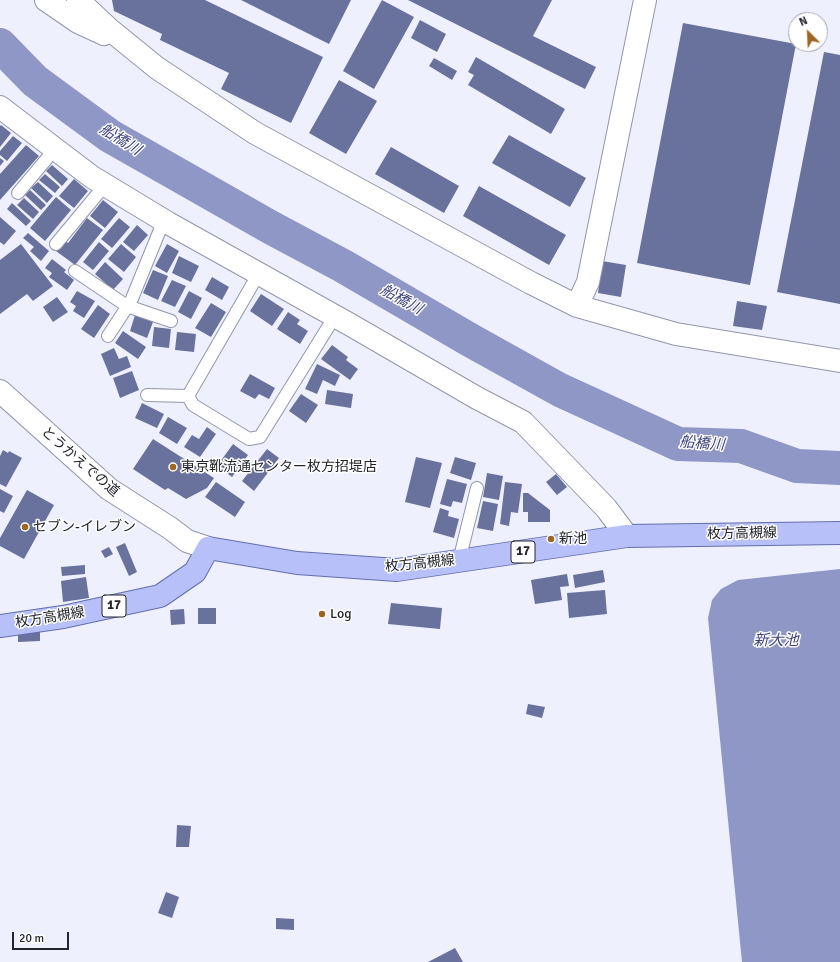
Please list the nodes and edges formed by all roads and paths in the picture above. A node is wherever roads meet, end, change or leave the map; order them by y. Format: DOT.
graph roads {
  1 [pos="46,0"];
  2 [pos="645,0"];
  3 [pos="86,3"];
  4 [pos="109,29"];
  5 [pos="2,113"];
  6 [pos="55,149"];
  7 [pos="106,186"];
  8 [pos="18,193"];
  9 [pos="164,220"];
  10 [pos="56,244"];
  11 [pos="75,271"];
  12 [pos="259,273"];
  13 [pos="128,306"];
  14 [pos="577,306"];
  15 [pos="335,316"];
  16 [pos="171,322"];
  17 [pos="108,336"];
  18 [pos="840,361"];
  19 [pos="0,392"];
  20 [pos="147,395"];
  21 [pos="188,396"];
  22 [pos="477,488"];
  23 [pos="840,533"];
  24 [pos="627,536"];
  25 [pos="208,548"];
  26 [pos="459,561"];
  27 [pos="0,626"];
  1 -- 4 [label="street"];
  2 -- 14 [label="street"];
  3 -- 4 [label="street"];
  4 -- 14 [label="street"];
  5 -- 6 [label="street"];
  6 -- 7 [label="street"];
  6 -- 8 [label="lane"];
  7 -- 9 [label="street"];
  7 -- 10 [label="lane"];
  9 -- 12 [label="street"];
  9 -- 13 [label="lane"];
  11 -- 13 [label="lane"];
  12 -- 15 [label="street"];
  12 -- 21 [label="lane"];
  13 -- 16 [label="lane"];
  13 -- 17 [label="lane"];
  14 -- 18 [label="street"];
  15 -- 21 [label="lane"];
  15 -- 24 [label="street"];
  19 -- 25 [label="street, とうかえでの道"];
  20 -- 21 [label="lane"];
  22 -- 26 [label="lane"];
  23 -- 24 [label="main road, 枚方高槻線 / 17"];
  24 -- 26 [label="main road, 枚方高槻線 / 17"];
  25 -- 26 [label="main road, 枚方高槻線 / 17"];
  25 -- 27 [label="main road, 枚方高槻線 / 17"];
}
